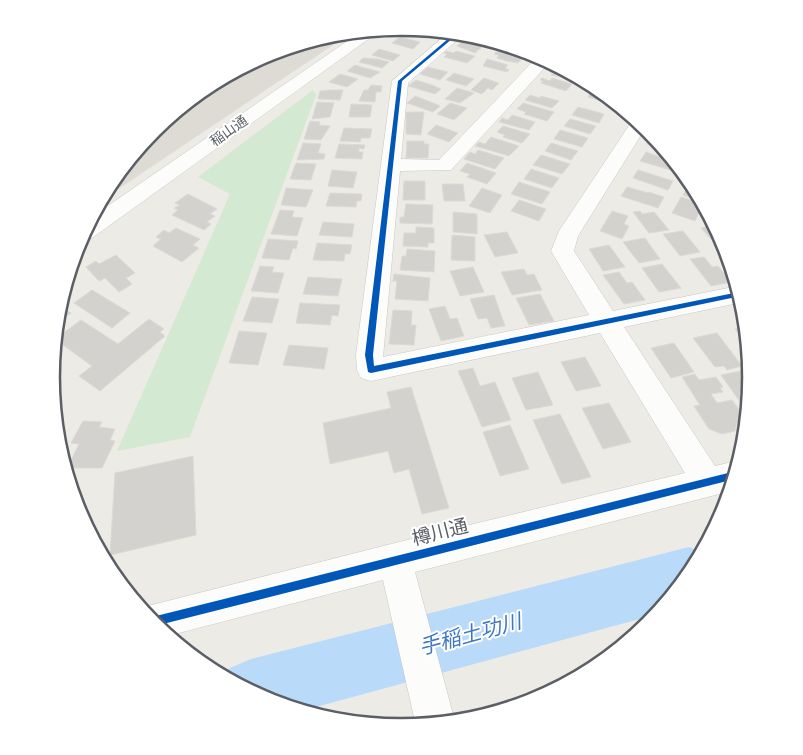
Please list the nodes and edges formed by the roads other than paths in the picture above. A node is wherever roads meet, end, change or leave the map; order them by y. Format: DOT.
graph roads {
  1 [pos="353,40"];
  2 [pos="449,40"];
  3 [pos="538,65"];
  4 [pos="636,129"];
  5 [pos="389,165"];
  6 [pos="97,224"];
  7 [pos="732,296"];
  8 [pos="607,321"];
  9 [pos="722,478"];
  10 [pos="395,560"];
  11 [pos="161,620"];
  12 [pos="432,713"];
  1 -- 6 [label="street, 稲山通"];
  2 -- 5 [label="street"];
  3 -- 5 [label="street"];
  4 -- 8 [label="street"];
  5 -- 8 [label="street"];
  7 -- 8 [label="street"];
  8 -- 9 [label="street"];
  9 -- 10 [label="street, 樽川通"];
  10 -- 11 [label="street, 樽川通"];
  10 -- 12 [label="street"];
}
